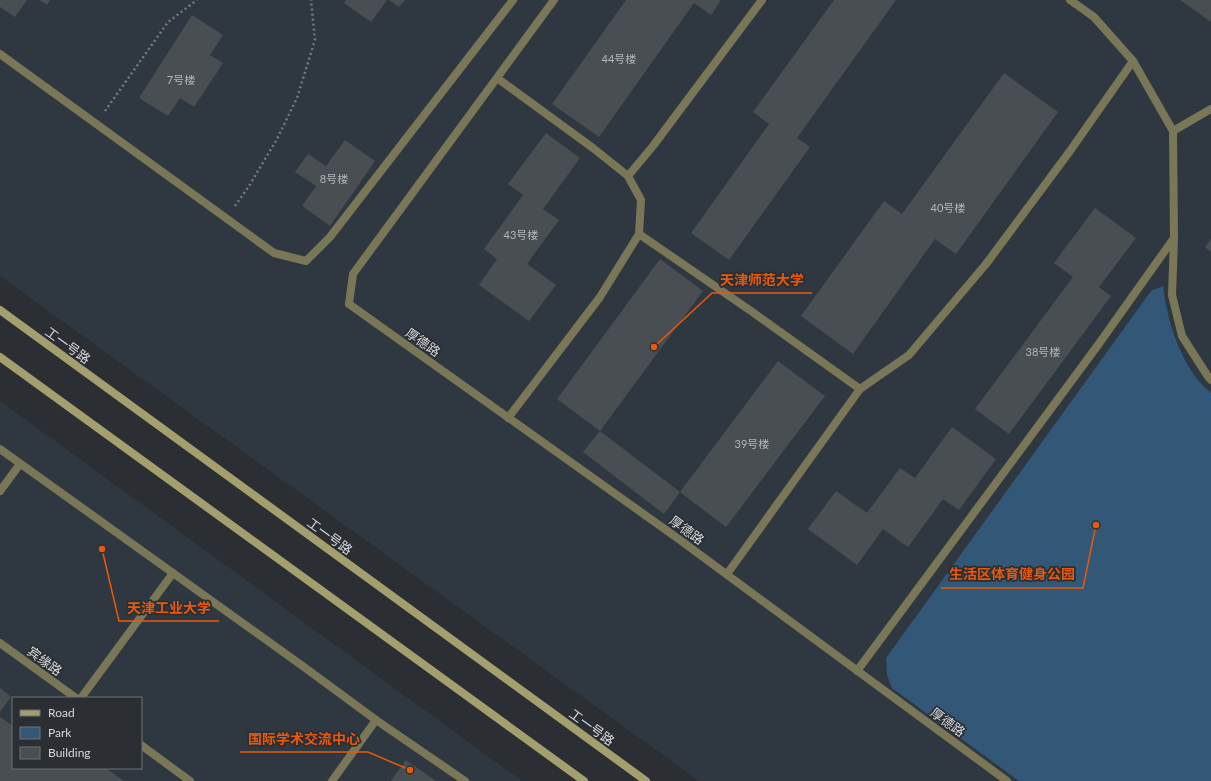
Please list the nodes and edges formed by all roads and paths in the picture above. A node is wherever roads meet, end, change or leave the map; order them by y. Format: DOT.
graph roads {
  1 [pos="197,0"];
  2 [pos="311,0"];
  3 [pos="513,0"];
  4 [pos="554,0"];
  5 [pos="762,0"];
  6 [pos="1070,0"];
  7 [pos="0,54"];
  8 [pos="1133,61"];
  9 [pos="497,78"];
  10 [pos="1211,109"];
  11 [pos="96,124"];
  12 [pos="1173,131"];
  13 [pos="628,176"];
  14 [pos="226,218"];
  15 [pos="639,234"];
  16 [pos="1174,238"];
  17 [pos="0,310"];
  18 [pos="0,357"];
  19 [pos="1211,380"];
  20 [pos="860,388"];
  21 [pos="508,418"];
  22 [pos="0,449"];
  23 [pos="20,464"];
  24 [pos="0,491"];
  25 [pos="173,573"];
  26 [pos="726,574"];
  27 [pos="0,643"];
  28 [pos="858,671"];
  29 [pos="75,697"];
  30 [pos="82,697"];
  31 [pos="376,720"];
  32 [pos="142,746"];
  33 [pos="190,781"];
  34 [pos="332,781"];
  35 [pos="465,781"];
  36 [pos="584,781"];
  37 [pos="646,781"];
  38 [pos="1008,781"];
  1 -- 11 [label="path"];
  2 -- 14 [label="path"];
  3 -- 14 [label="street"];
  4 -- 9 [label="street"];
  5 -- 13 [label="street"];
  6 -- 8 [label="street"];
  7 -- 11 [label="street"];
  8 -- 12 [label="street"];
  8 -- 20 [label="street"];
  9 -- 13 [label="street"];
  9 -- 21 [label="street, 厚德路"];
  10 -- 12 [label="street"];
  11 -- 14 [label="street"];
  12 -- 16 [label="street"];
  13 -- 15 [label="street"];
  15 -- 20 [label="street"];
  15 -- 21 [label="street"];
  16 -- 19 [label="street"];
  16 -- 28 [label="street"];
  17 -- 37 [label="main road, 工一号路"];
  18 -- 36 [label="main road"];
  20 -- 26 [label="street"];
  21 -- 26 [label="street, 厚德路"];
  22 -- 23 [label="street"];
  23 -- 24 [label="street"];
  23 -- 25 [label="street"];
  25 -- 30 [label="street"];
  25 -- 31 [label="street"];
  26 -- 28 [label="street, 厚德路"];
  27 -- 29 [label="street, 宾缘路"];
  28 -- 38 [label="street, 厚德路"];
  31 -- 34 [label="street"];
  31 -- 35 [label="street"];
  32 -- 33 [label="street"];
}
